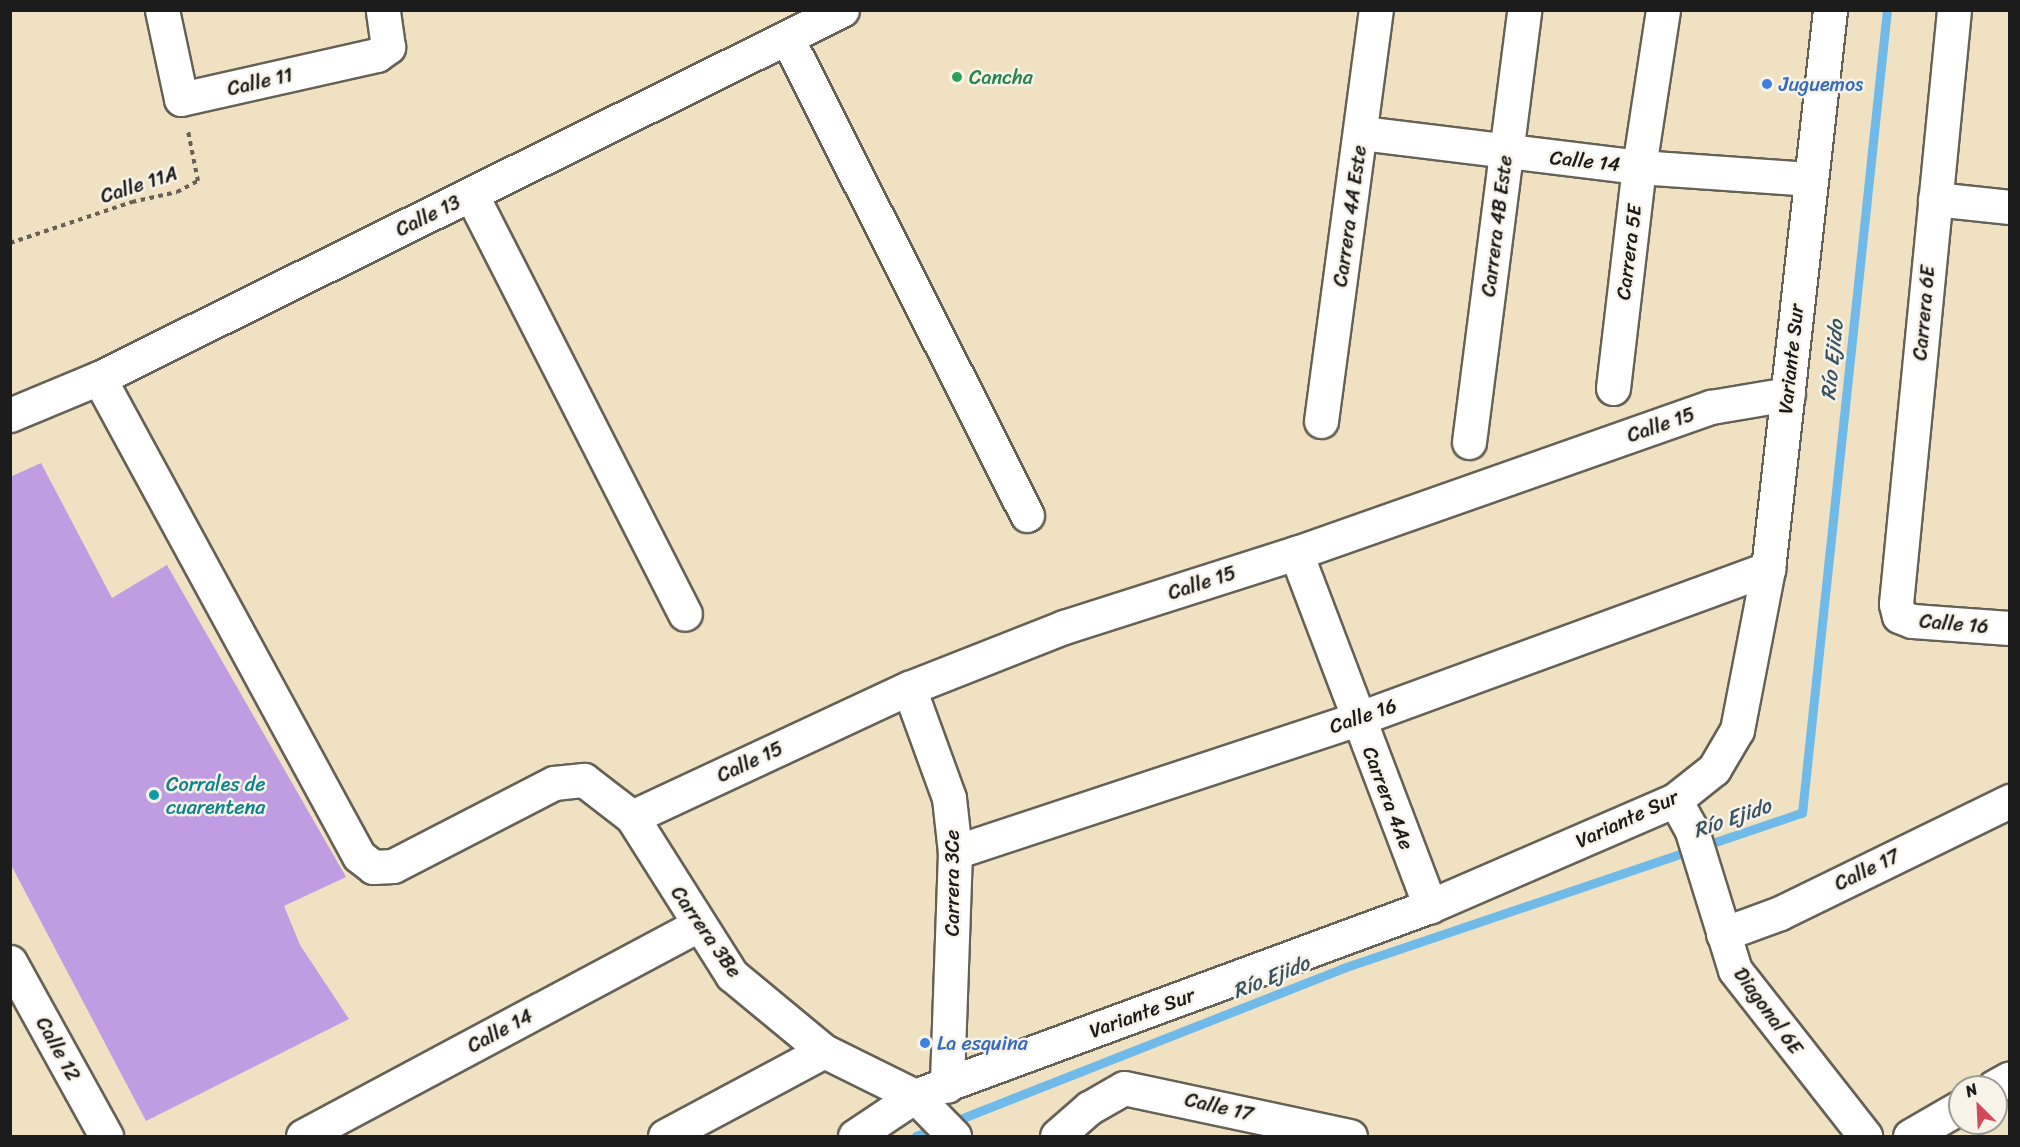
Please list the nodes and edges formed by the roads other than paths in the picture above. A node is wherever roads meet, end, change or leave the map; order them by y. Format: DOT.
graph roads {
  1 [pos="162,10"];
  2 [pos="383,10"];
  3 [pos="842,10"];
  4 [pos="1376,10"];
  5 [pos="1524,10"];
  6 [pos="1663,10"];
  7 [pos="1830,10"];
  8 [pos="1954,10"];
  9 [pos="787,38"];
  10 [pos="1362,133"];
  11 [pos="1507,153"];
  12 [pos="1639,167"];
  13 [pos="1809,180"];
  14 [pos="471,194"];
  15 [pos="1935,199"];
  16 [pos="2010,207"];
  17 [pos="99,378"];
  18 [pos="1613,388"];
  19 [pos="1788,394"];
  20 [pos="10,415"];
  21 [pos="1321,421"];
  22 [pos="1469,442"];
  23 [pos="1027,515"];
  24 [pos="1296,553"];
  25 [pos="1768,569"];
  26 [pos="685,614"];
  27 [pos="1899,616"];
  28 [pos="2010,628"];
  29 [pos="909,688"];
  30 [pos="1357,718"];
  31 [pos="1676,800"];
  32 [pos="2010,801"];
  33 [pos="632,817"];
  34 [pos="955,852"];
  35 [pos="1430,906"];
  36 [pos="698,925"];
  37 [pos="1723,934"];
  38 [pos="13,971"];
  39 [pos="824,1052"];
  40 [pos="929,1095"];
  41 [pos="1948,1114"];
  42 [pos="106,1137"];
  43 [pos="303,1137"];
  44 [pos="665,1137"];
  45 [pos="855,1137"];
  46 [pos="954,1137"];
  47 [pos="1057,1137"];
  48 [pos="1350,1137"];
  49 [pos="1865,1137"];
  50 [pos="1910,1137"];
  1 -- 2 [label="street, Calle 11"];
  3 -- 9 [label="street, Calle 13"];
  4 -- 10 [label="street, Carrera 4A Este"];
  5 -- 11 [label="street, Carrera 4B Este"];
  6 -- 12 [label="street, Carrera 5E"];
  7 -- 13 [label="street, Variante Sur"];
  8 -- 15 [label="street, Carrera 6E"];
  9 -- 14 [label="street, Calle 13"];
  9 -- 23 [label="street"];
  10 -- 11 [label="street, Calle 14"];
  10 -- 21 [label="street, Carrera 4A Este"];
  11 -- 12 [label="street, Calle 14"];
  11 -- 22 [label="street, Carrera 4B Este"];
  12 -- 13 [label="street, Calle 14"];
  12 -- 18 [label="street, Carrera 5E"];
  13 -- 19 [label="street, Variante Sur"];
  14 -- 17 [label="street, Calle 13"];
  14 -- 26 [label="street"];
  15 -- 16 [label="street"];
  15 -- 27 [label="street, Carrera 6E"];
  17 -- 20 [label="street, Calle 13"];
  17 -- 33 [label="street, Carrera 3Be"];
  19 -- 24 [label="street, Calle 15"];
  19 -- 25 [label="street, Variante Sur"];
  24 -- 29 [label="street, Calle 15"];
  24 -- 30 [label="street, Carrera 4Ae"];
  25 -- 30 [label="street, Calle 16"];
  25 -- 31 [label="street, Variante Sur"];
  27 -- 28 [label="street, Calle 16"];
  29 -- 33 [label="street, Calle 15"];
  29 -- 34 [label="street, Carrera 3Ce"];
  30 -- 34 [label="street, Calle 16"];
  30 -- 35 [label="street, Carrera 4Ae"];
  31 -- 35 [label="street, Variante Sur"];
  31 -- 37 [label="street, Diagonal 6E"];
  32 -- 37 [label="street, Calle 17"];
  33 -- 36 [label="street, Carrera 3Be"];
  34 -- 40 [label="street, Carrera 3Ce"];
  35 -- 40 [label="street, Variante Sur"];
  36 -- 39 [label="street, Carrera 3Be"];
  36 -- 43 [label="street, Calle 14"];
  37 -- 49 [label="street, Diagonal 6E"];
  38 -- 42 [label="street, Calle 12"];
  39 -- 40 [label="street, Carrera 3Be"];
  39 -- 44 [label="street"];
  40 -- 45 [label="street, Variante Sur"];
  40 -- 46 [label="street"];
  41 -- 50 [label="street"];
  47 -- 48 [label="street, Calle 17"];
}
